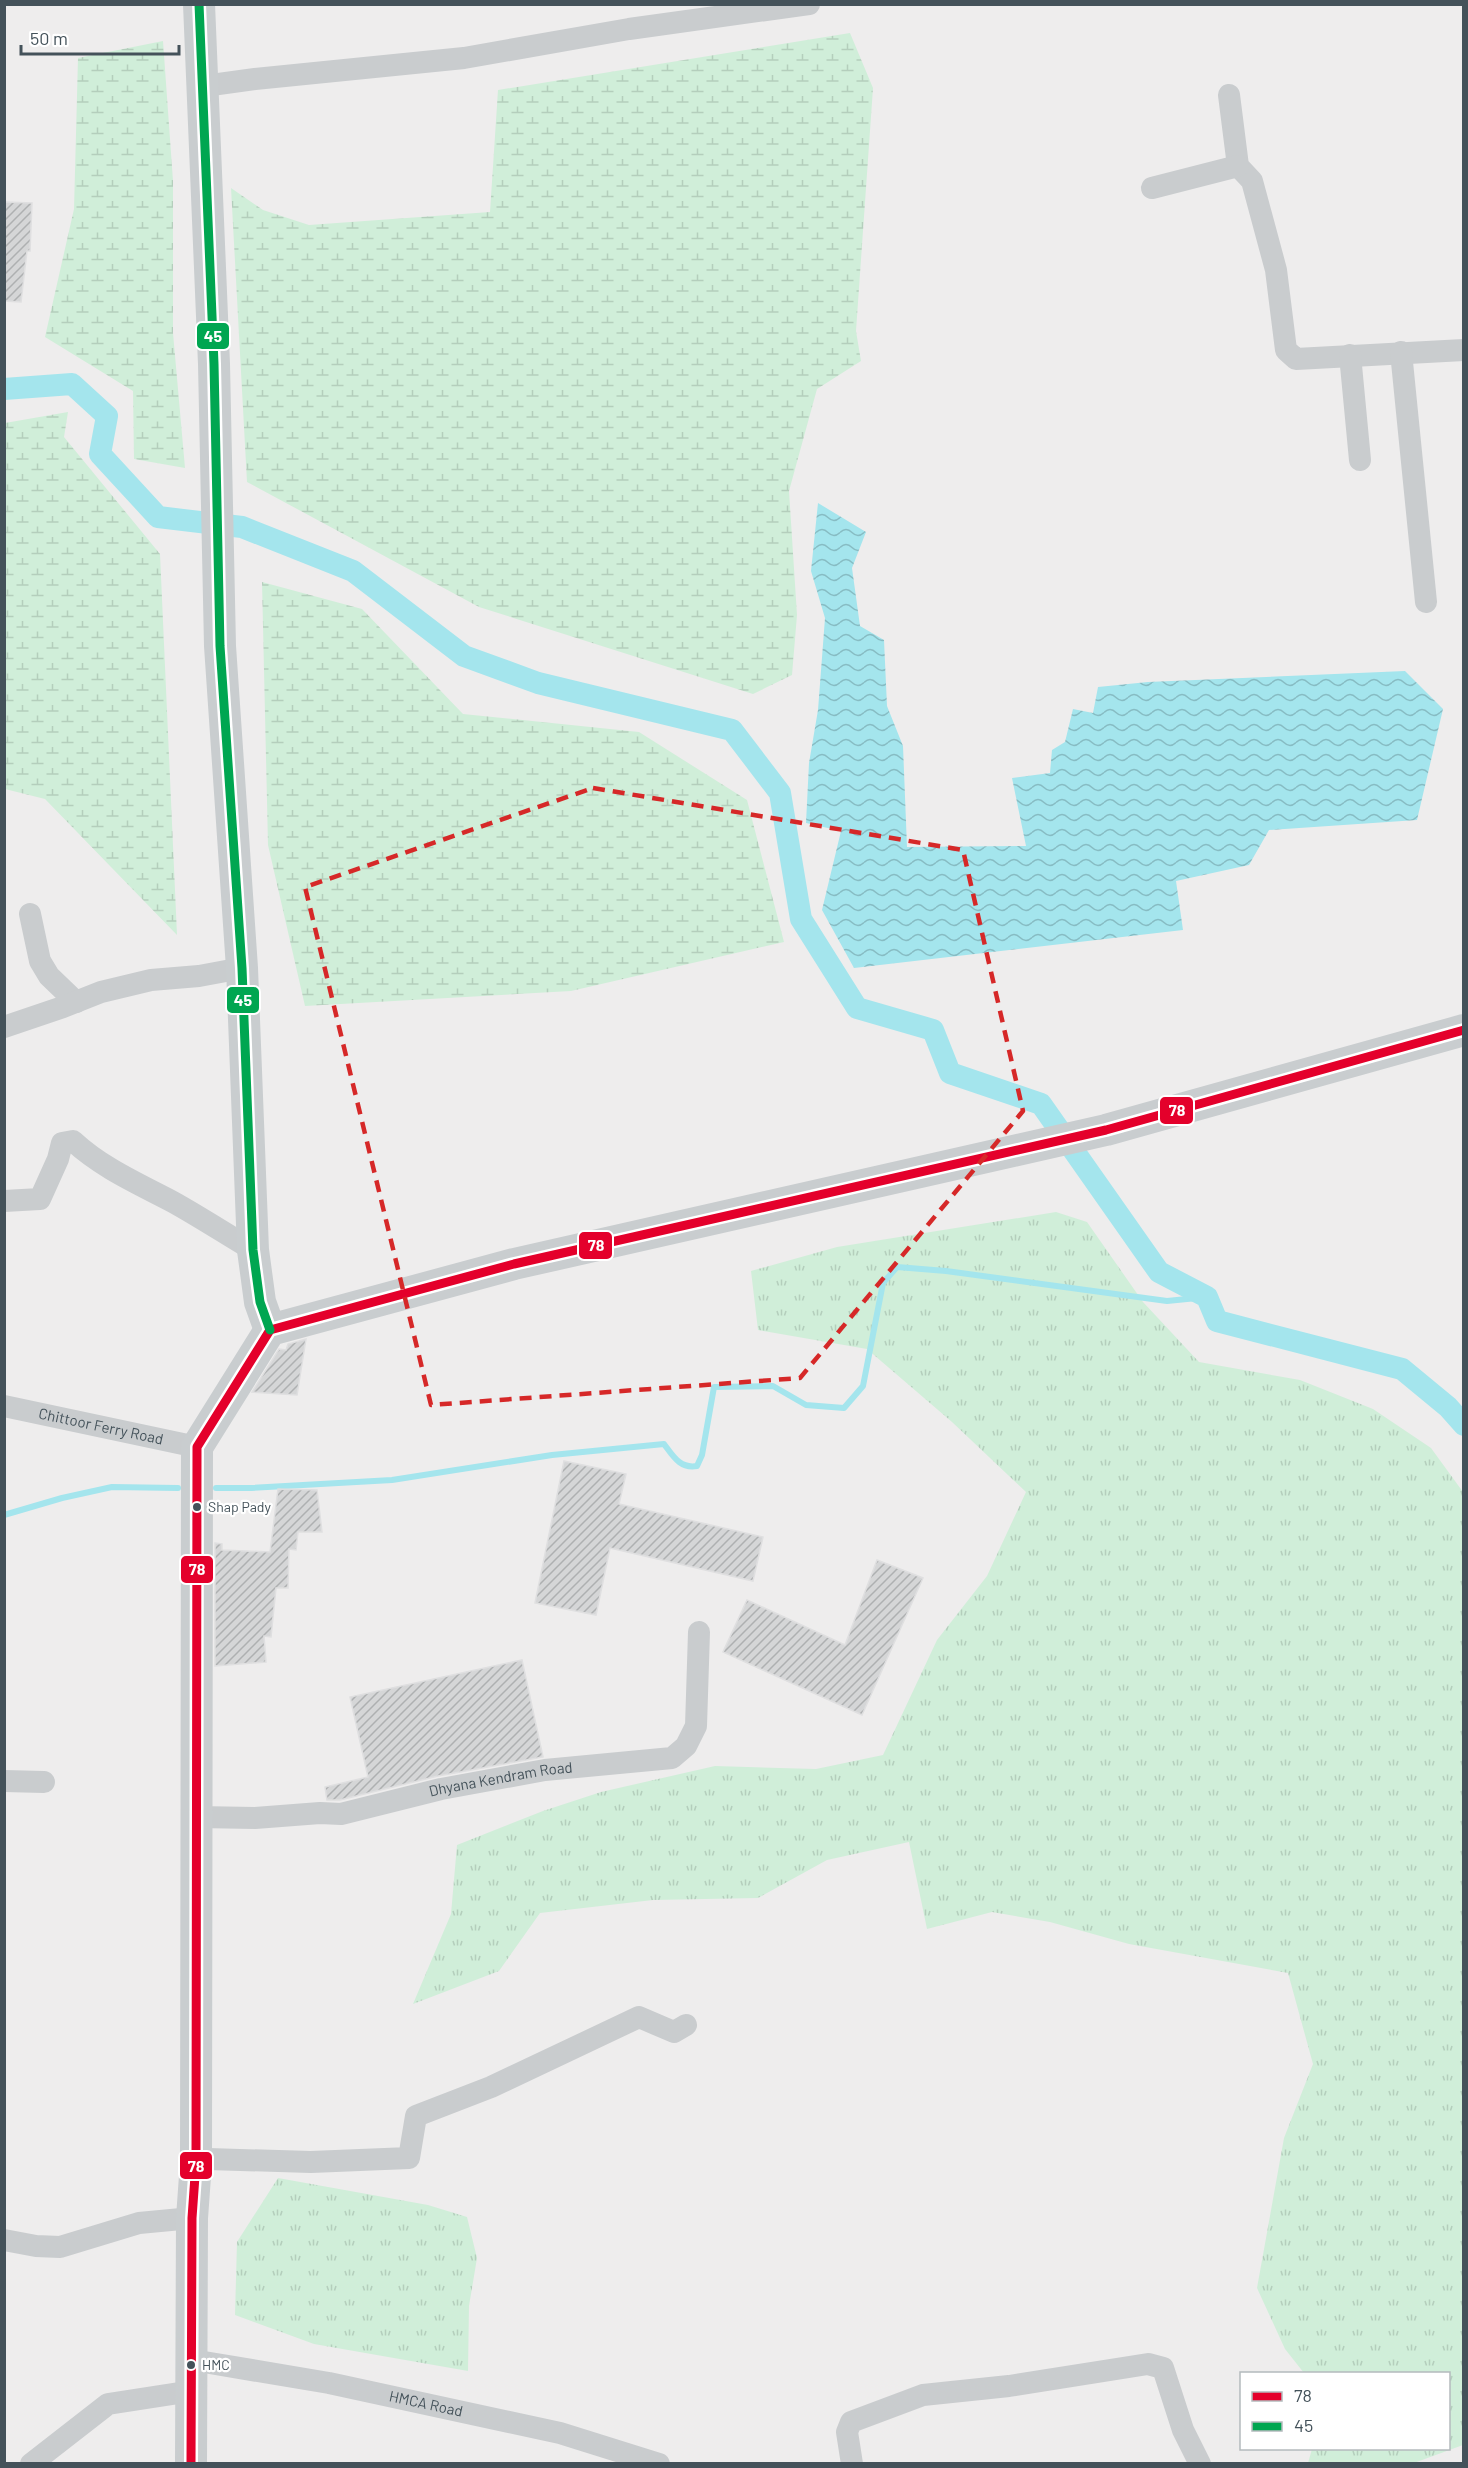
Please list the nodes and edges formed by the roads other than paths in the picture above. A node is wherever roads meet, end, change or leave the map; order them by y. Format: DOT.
graph roads {
  1 [pos="199,4"];
  2 [pos="809,4"];
  3 [pos="204,86"];
  4 [pos="1229,94"];
  5 [pos="1238,166"];
  6 [pos="1152,188"];
  7 [pos="1464,350"];
  8 [pos="1401,352"];
  9 [pos="1350,355"];
  10 [pos="1360,460"];
  11 [pos="1426,602"];
  12 [pos="30,914"];
  13 [pos="242,968"];
  14 [pos="76,1002"];
  15 [pos="4,1027"];
  16 [pos="1464,1030"];
  17 [pos="4,1201"];
  18 [pos="253,1250"];
  19 [pos="270,1330"];
  20 [pos="4,1407"];
  21 [pos="197,1448"];
  22 [pos="699,1632"];
  23 [pos="4,1781"];
  24 [pos="44,1782"];
  25 [pos="197,1817"];
  26 [pos="686,2025"];
  27 [pos="196,2162"];
  28 [pos="192,2218"];
  29 [pos="4,2240"];
  30 [pos="192,2360"];
  31 [pos="192,2391"];
  32 [pos="592,2453"];
  33 [pos="31,2463"];
  34 [pos="191,2463"];
  35 [pos="658,2463"];
  36 [pos="852,2463"];
  37 [pos="1200,2463"];
  1 -- 3 [label="main road"];
  2 -- 3 [label="street"];
  3 -- 13 [label="main road"];
  4 -- 5 [label="street"];
  5 -- 6 [label="street"];
  5 -- 9 [label="street"];
  7 -- 8 [label="street"];
  8 -- 9 [label="street"];
  8 -- 11 [label="street"];
  9 -- 10 [label="street"];
  12 -- 14 [label="street"];
  13 -- 14 [label="street"];
  13 -- 18 [label="main road"];
  14 -- 15 [label="street"];
  16 -- 19 [label="main road"];
  17 -- 18 [label="street"];
  18 -- 19 [label="main road"];
  19 -- 21 [label="main road"];
  20 -- 21 [label="street, Chittoor Ferry Road"];
  21 -- 25 [label="main road"];
  22 -- 25 [label="street, Dhyana Kendram Road"];
  23 -- 24 [label="street"];
  25 -- 27 [label="main road"];
  26 -- 27 [label="street"];
  27 -- 28 [label="main road"];
  28 -- 29 [label="street"];
  28 -- 30 [label="main road"];
  30 -- 31 [label="main road"];
  30 -- 32 [label="street, HMCA Road"];
  31 -- 33 [label="street"];
  31 -- 34 [label="main road"];
  32 -- 35 [label="street, HMCA Road"];
  36 -- 37 [label="street"];
}
